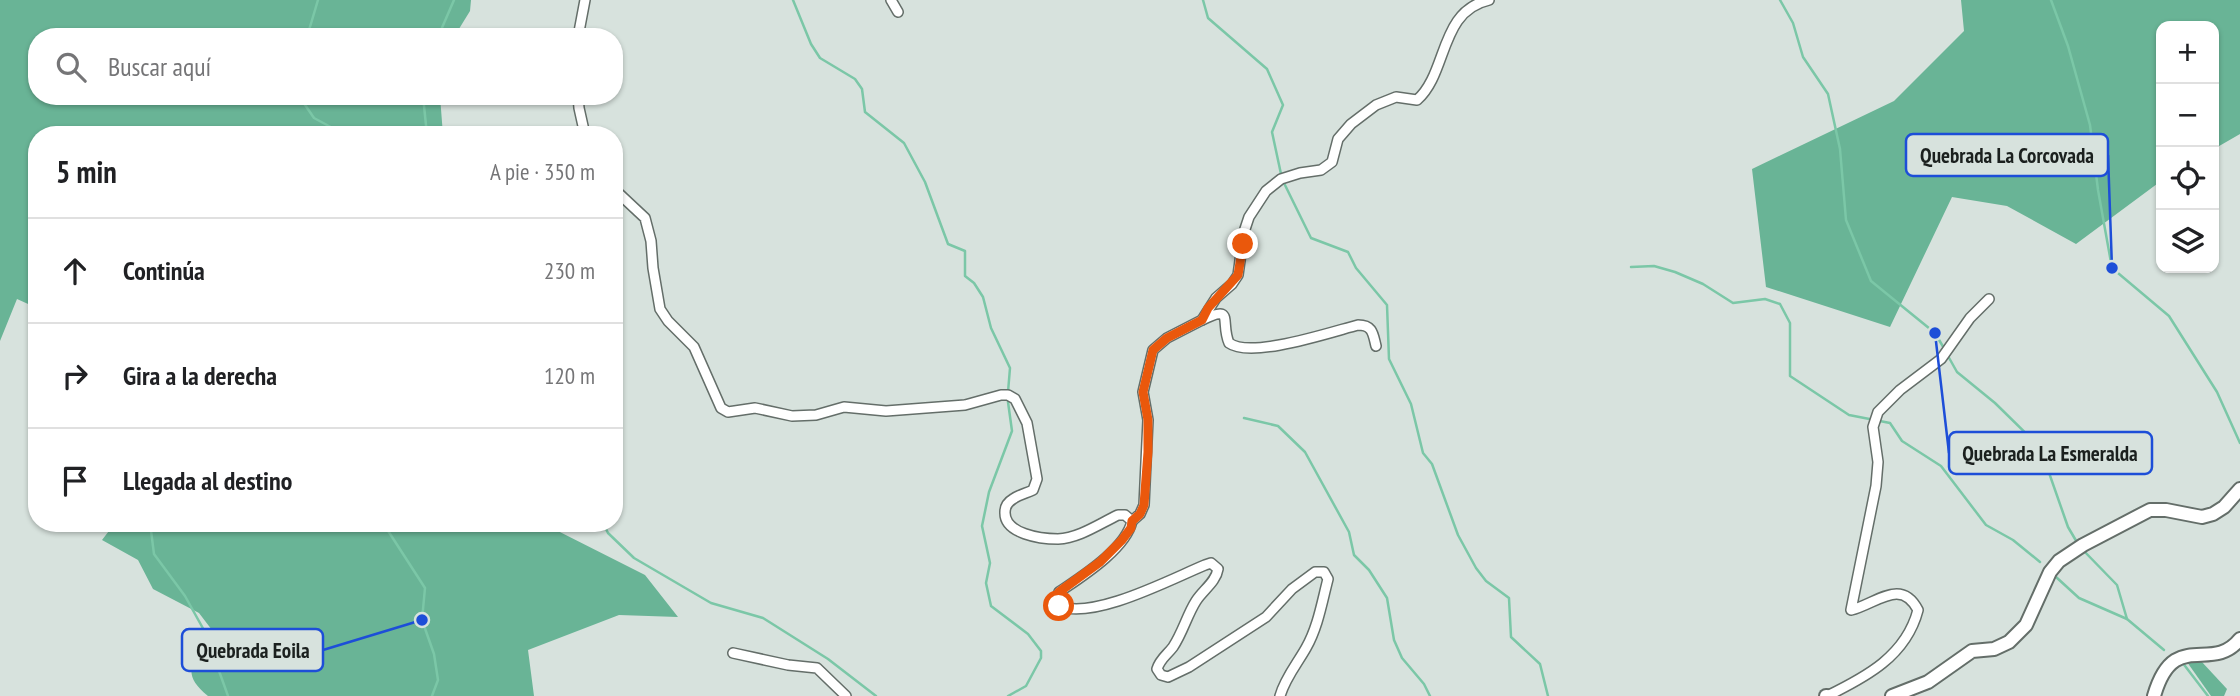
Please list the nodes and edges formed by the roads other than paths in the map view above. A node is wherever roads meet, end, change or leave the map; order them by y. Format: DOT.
graph roads {
  1 [pos="585,0"];
  2 [pos="891,0"];
  3 [pos="1489,0"];
  4 [pos="898,12"];
  5 [pos="580,28"];
  6 [pos="579,105"];
  7 [pos="583,126"];
  8 [pos="623,197"];
  9 [pos="1989,299"];
  10 [pos="1202,320"];
  11 [pos="1376,346"];
  12 [pos="2238,491"];
  13 [pos="1132,521"];
  14 [pos="2240,639"];
  15 [pos="733,653"];
  16 [pos="846,696"];
  17 [pos="1280,696"];
  18 [pos="1827,696"];
  19 [pos="1892,696"];
  20 [pos="2154,696"];
  1 -- 5 [label="street"];
  2 -- 4 [label="street"];
  3 -- 10 [label="street"];
  6 -- 7 [label="street"];
  8 -- 13 [label="street"];
  9 -- 18 [label="street"];
  10 -- 11 [label="street"];
  10 -- 13 [label="street"];
  12 -- 19 [label="main road"];
  13 -- 17 [label="street"];
  14 -- 20 [label="main road"];
  15 -- 16 [label="street"];
}
